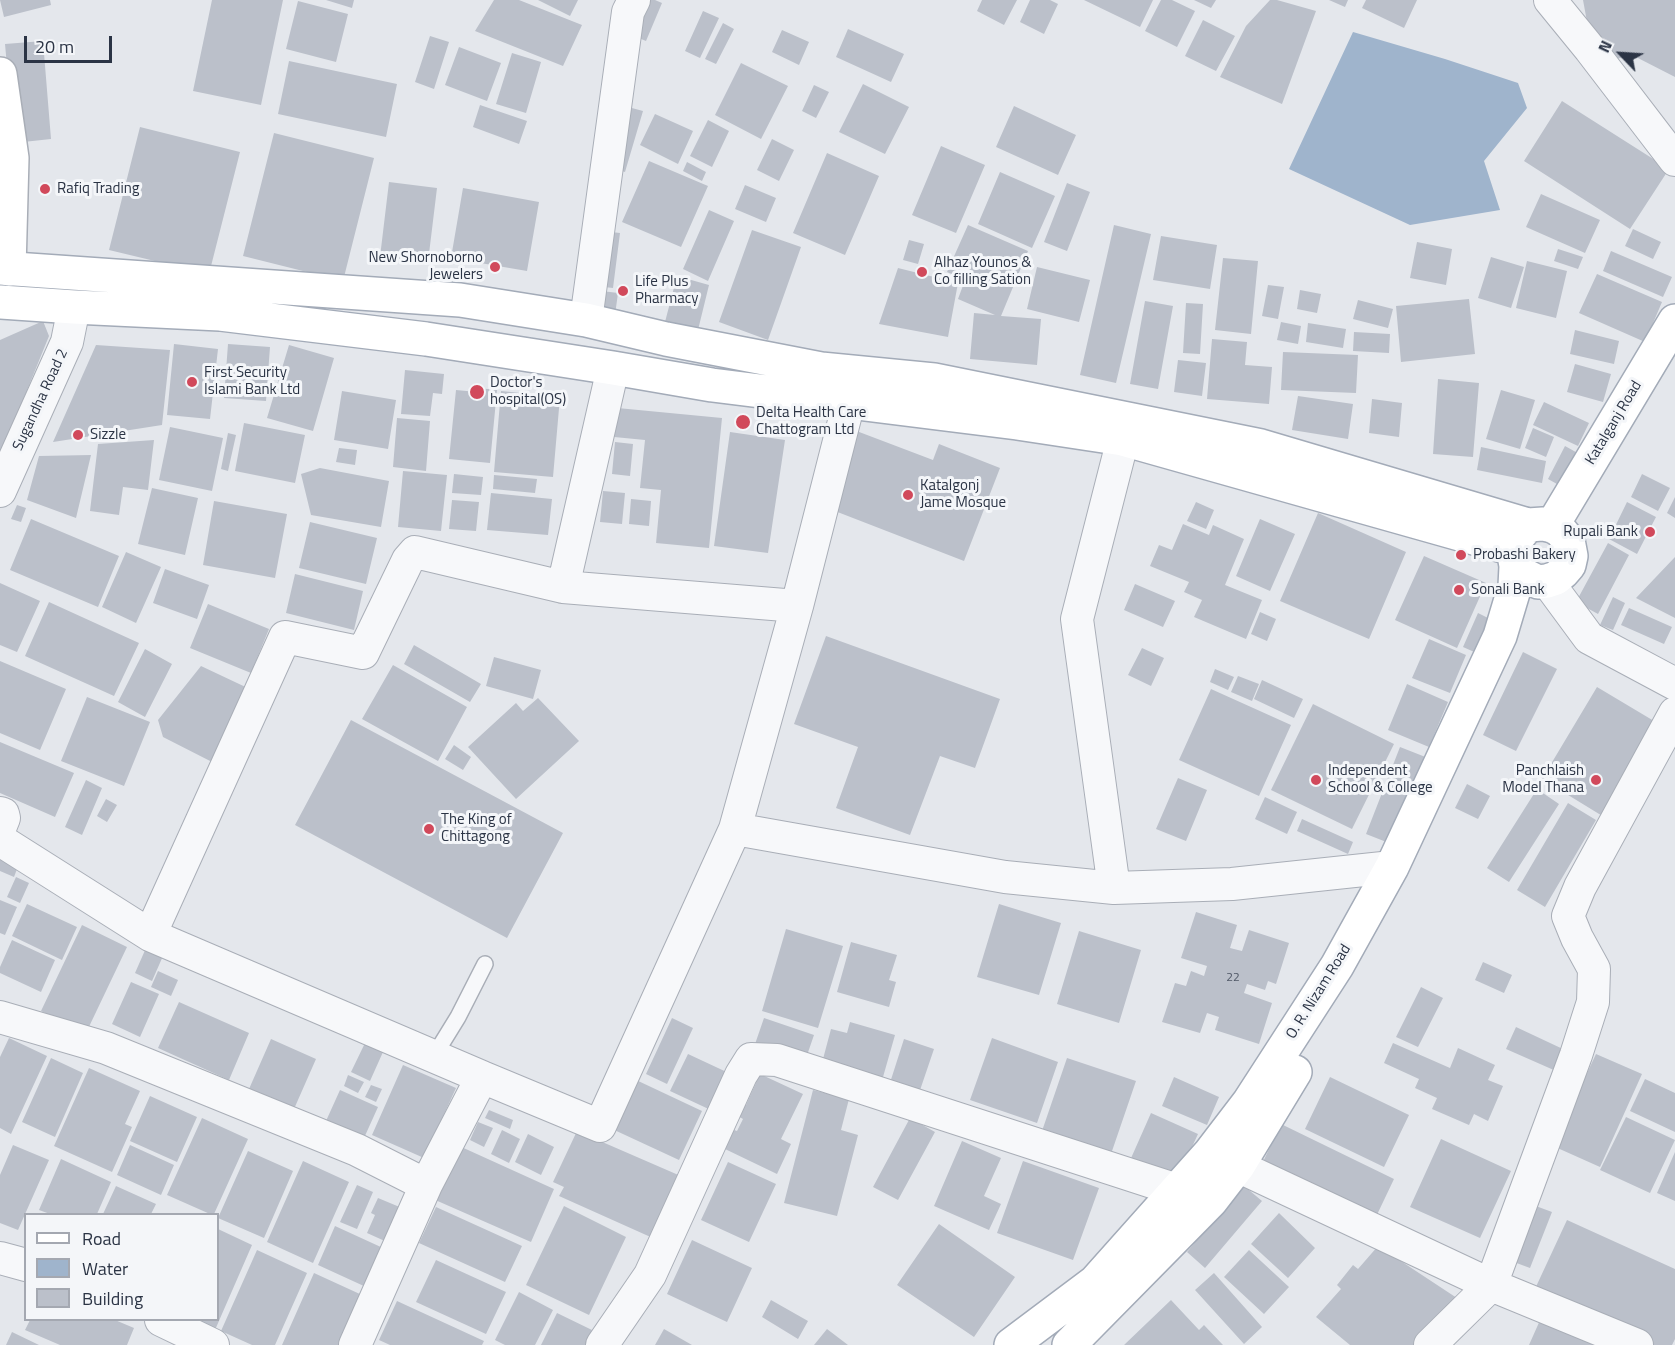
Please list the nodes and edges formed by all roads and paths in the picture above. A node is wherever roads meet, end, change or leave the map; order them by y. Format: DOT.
graph roads {
  1 [pos="634,0"];
  2 [pos="1550,0"];
  3 [pos="0,74"];
  4 [pos="1675,160"];
  5 [pos="4,268"];
  6 [pos="0,302"];
  7 [pos="74,307"];
  8 [pos="586,320"];
  9 [pos="1675,321"];
  10 [pos="1675,364"];
  11 [pos="613,368"];
  12 [pos="849,402"];
  13 [pos="1123,439"];
  14 [pos="0,491"];
  15 [pos="1537,553"];
  16 [pos="563,587"];
  17 [pos="797,606"];
  18 [pos="1675,684"];
  19 [pos="1675,713"];
  20 [pos="0,813"];
  21 [pos="0,828"];
  22 [pos="735,829"];
  23 [pos="0,840"];
  24 [pos="1392,867"];
  25 [pos="1114,888"];
  26 [pos="150,935"];
  27 [pos="485,964"];
  28 [pos="0,1017"];
  29 [pos="434,1056"];
  30 [pos="482,1077"];
  31 [pos="1224,1160"];
  32 [pos="426,1185"];
  33 [pos="1177,1190"];
  34 [pos="0,1257"];
  35 [pos="24,1264"];
  36 [pos="1491,1285"];
  37 [pos="163,1321"];
  38 [pos="213,1345"];
  39 [pos="355,1345"];
  40 [pos="602,1345"];
  41 [pos="1011,1345"];
  42 [pos="1069,1345"];
  43 [pos="1430,1345"];
  44 [pos="1637,1345"];
  1 -- 8 [label="street"];
  2 -- 4 [label="street"];
  3 -- 5 [label="main road"];
  5 -- 8 [label="main road"];
  6 -- 7 [label="main road"];
  7 -- 11 [label="main road"];
  7 -- 14 [label="street, Sugandha Road 2"];
  8 -- 15 [label="main road"];
  9 -- 15 [label="main road, Katalganj Road"];
  10 -- 15 [label="main road, Katalganj Road"];
  11 -- 12 [label="main road"];
  11 -- 16 [label="street"];
  12 -- 13 [label="main road"];
  12 -- 17 [label="street"];
  13 -- 15 [label="main road"];
  13 -- 25 [label="street"];
  15 -- 18 [label="street"];
  15 -- 24 [label="main road, O. R. Nizam Road"];
  15 -- 31 [label="main road"];
  16 -- 17 [label="street"];
  16 -- 26 [label="street"];
  17 -- 22 [label="street"];
  19 -- 36 [label="street"];
  20 -- 21 [label="street"];
  22 -- 25 [label="street"];
  22 -- 30 [label="street"];
  23 -- 26 [label="street"];
  24 -- 25 [label="street"];
  24 -- 31 [label="main road, O. R. Nizam Road"];
  26 -- 29 [label="street"];
  27 -- 29 [label="lane"];
  28 -- 32 [label="street"];
  29 -- 30 [label="street"];
  30 -- 32 [label="street"];
  31 -- 33 [label="main road, O. R. Nizam Road"];
  31 -- 36 [label="street"];
  31 -- 42 [label="main road"];
  32 -- 39 [label="street"];
  33 -- 40 [label="street"];
  33 -- 41 [label="main road, O. R. Nizam Road"];
  34 -- 35 [label="street"];
  36 -- 43 [label="street"];
  36 -- 44 [label="street"];
  37 -- 38 [label="street"];
}
